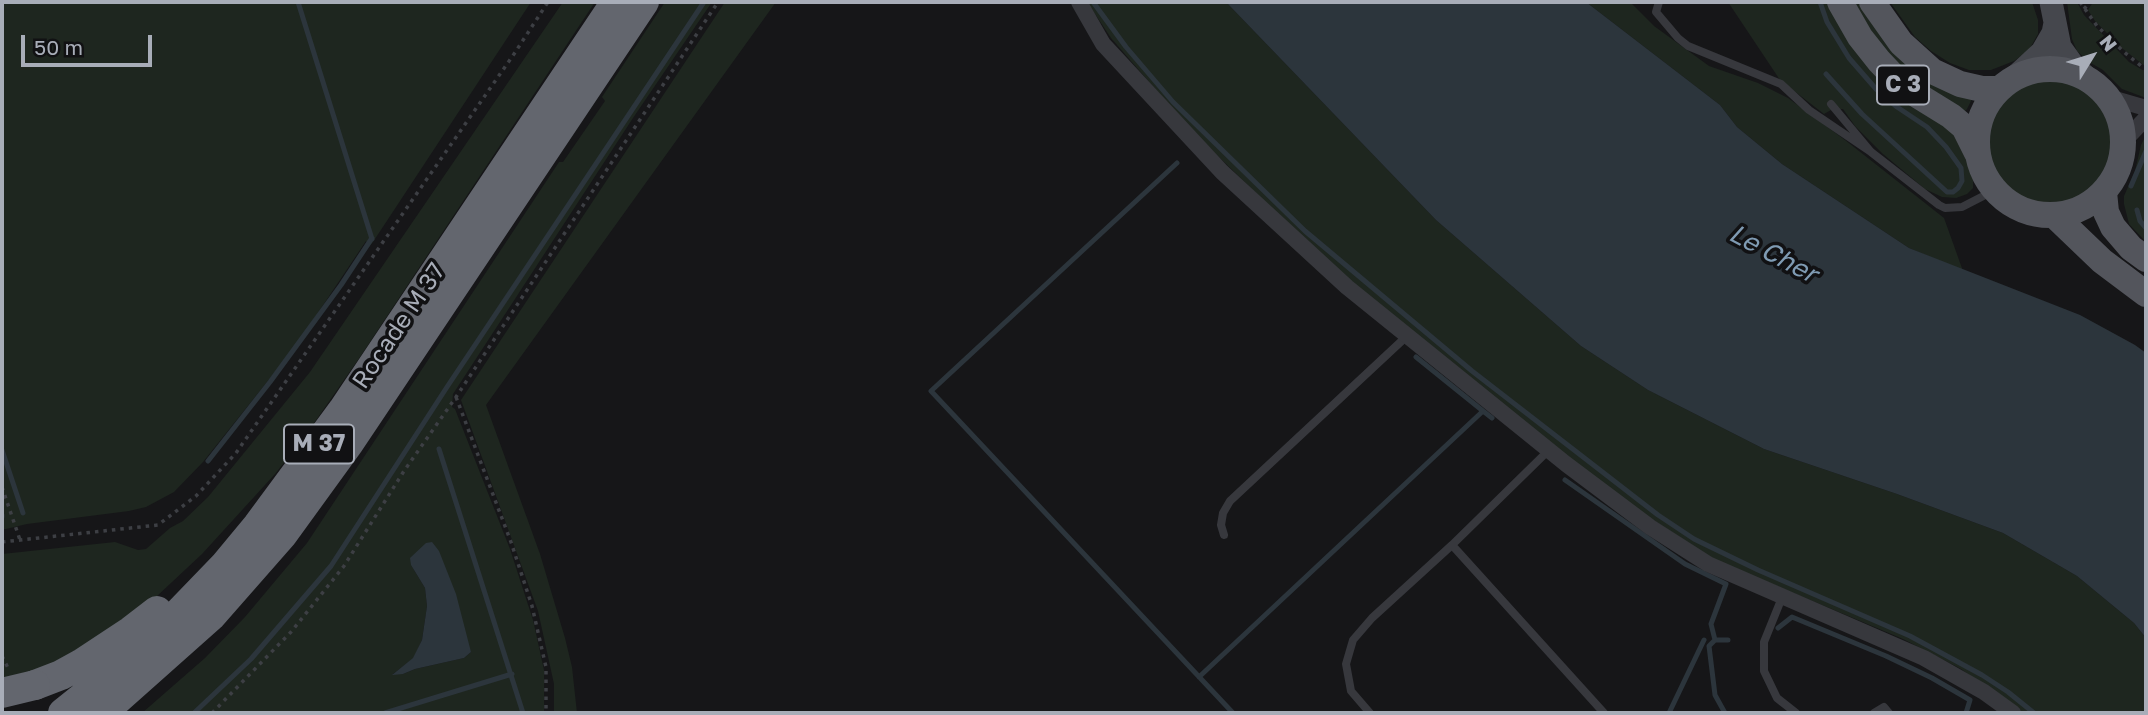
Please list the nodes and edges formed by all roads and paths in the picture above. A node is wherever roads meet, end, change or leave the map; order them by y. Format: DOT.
graph roads {
  1 [pos="548,2"];
  2 [pos="616,2"];
  3 [pos="644,2"];
  4 [pos="718,2"];
  5 [pos="1079,2"];
  6 [pos="1659,2"];
  7 [pos="1840,2"];
  8 [pos="1872,2"];
  9 [pos="2080,2"];
  10 [pos="2090,2"];
  11 [pos="2084,9"];
  12 [pos="2053,12"];
  13 [pos="2146,70"];
  14 [pos="2086,78"];
  15 [pos="2007,82"];
  16 [pos="573,87"];
  17 [pos="2108,97"];
  18 [pos="1831,104"];
  19 [pos="2146,108"];
  20 [pos="2146,118"];
  21 [pos="538,141"];
  22 [pos="1871,152"];
  23 [pos="1977,154"];
  24 [pos="2122,155"];
  25 [pos="1994,190"];
  26 [pos="2104,192"];
  27 [pos="2054,215"];
  28 [pos="2146,259"];
  29 [pos="2146,294"];
  30 [pos="1408,336"];
  31 [pos="456,397"];
  32 [pos="1549,450"];
  33 [pos="2,487"];
  34 [pos="1224,536"];
  35 [pos="20,540"];
  36 [pos="2,542"];
  37 [pos="1452,545"];
  38 [pos="224,566"];
  39 [pos="1783,595"];
  40 [pos="2,693"];
  41 [pos="63,713"];
  42 [pos="103,713"];
  43 [pos="212,713"];
  44 [pos="546,713"];
  45 [pos="1370,713"];
  46 [pos="1604,713"];
  47 [pos="1796,713"];
  48 [pos="1874,713"];
  49 [pos="1889,713"];
  50 [pos="2012,713"];
  1 -- 35 [label="path"];
  2 -- 16 [label="highway, Rocade M 37 / M 37"];
  3 -- 16 [label="highway, Rocade M 37 / M 37"];
  4 -- 31 [label="path"];
  5 -- 30 [label="street"];
  6 -- 22 [label="lane"];
  7 -- 23 [label="main road, C 3"];
  8 -- 15 [label="main road, C 3"];
  9 -- 11 [label="path"];
  10 -- 11 [label="path"];
  11 -- 13 [label="path"];
  12 -- 14 [label="street"];
  12 -- 15 [label="street"];
  14 -- 15 [label="main road"];
  14 -- 17 [label="main road"];
  15 -- 23 [label="main road"];
  16 -- 21 [label="highway, Rocade M 37 / M 37"];
  17 -- 19 [label="street"];
  17 -- 24 [label="main road"];
  18 -- 22 [label="lane"];
  20 -- 24 [label="street"];
  21 -- 38 [label="highway, Rocade M 37 / M 37"];
  21 -- 42 [label="highway, Rocade M 37 / M 37"];
  22 -- 25 [label="lane"];
  23 -- 25 [label="main road"];
  24 -- 26 [label="main road"];
  25 -- 27 [label="main road"];
  26 -- 27 [label="main road"];
  26 -- 28 [label="main road"];
  27 -- 29 [label="main road"];
  30 -- 32 [label="street"];
  30 -- 34 [label="lane"];
  31 -- 43 [label="path"];
  31 -- 44 [label="path"];
  32 -- 37 [label="lane"];
  32 -- 39 [label="street"];
  33 -- 35 [label="path"];
  35 -- 36 [label="path"];
  37 -- 45 [label="lane"];
  37 -- 46 [label="lane"];
  38 -- 40 [label="highway, bridge"];
  38 -- 41 [label="highway, Rocade M 37 / M 37"];
  39 -- 47 [label="lane"];
  39 -- 50 [label="street"];
  48 -- 49 [label="lane"];
}
